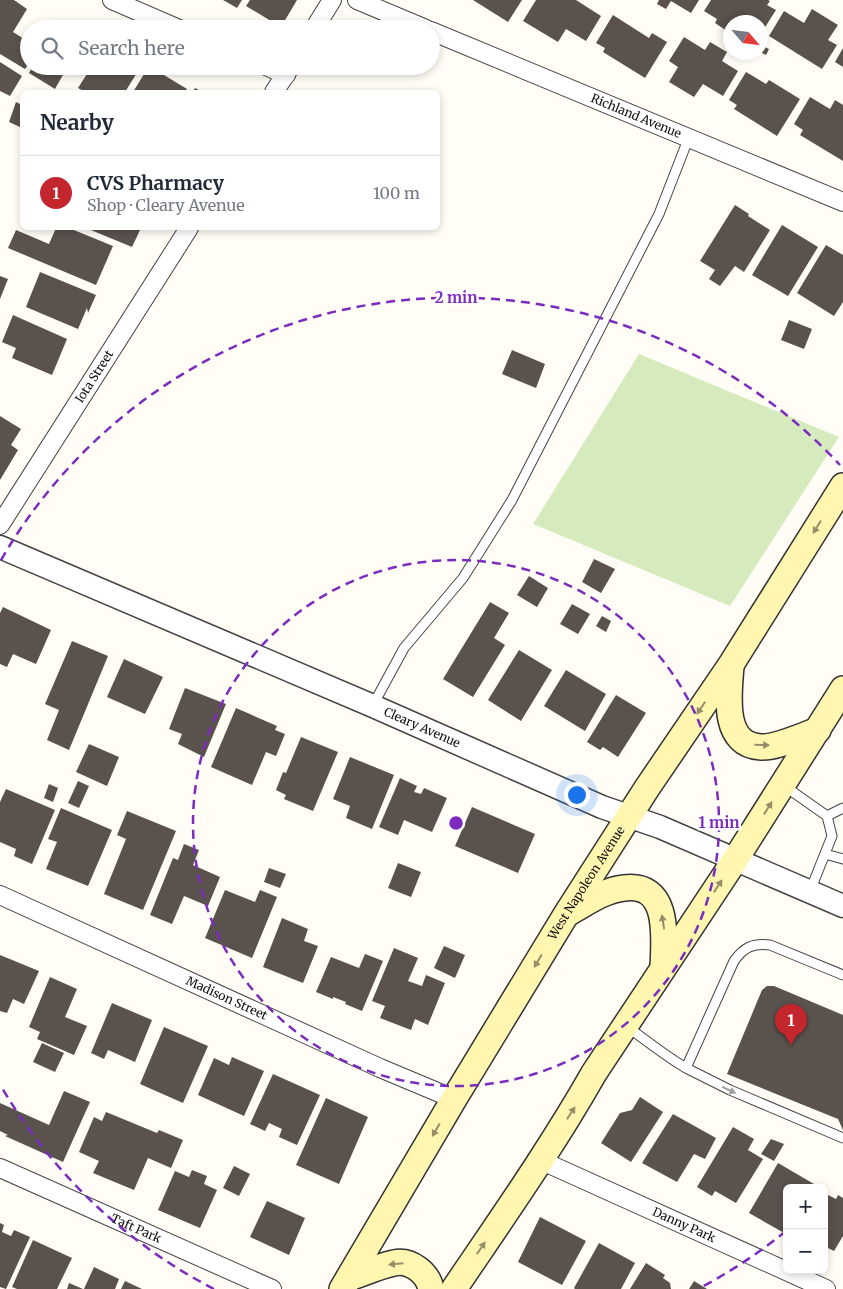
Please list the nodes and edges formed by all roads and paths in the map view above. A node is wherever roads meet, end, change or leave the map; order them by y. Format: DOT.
graph roads {
  1 [pos="112,0"];
  2 [pos="332,0"];
  3 [pos="357,0"];
  4 [pos="158,20"];
  5 [pos="320,20"];
  6 [pos="405,20"];
  7 [pos="440,35"];
  8 [pos="285,75"];
  9 [pos="275,90"];
  10 [pos="689,138"];
  11 [pos="843,202"];
  12 [pos="188,230"];
  13 [pos="843,486"];
  14 [pos="0,525"];
  15 [pos="0,547"];
  16 [pos="732,664"];
  17 [pos="843,689"];
  18 [pos="373,706"];
  19 [pos="818,730"];
  20 [pos="783,785"];
  21 [pos="843,808"];
  22 [pos="629,815"];
  23 [pos="827,816"];
  24 [pos="825,854"];
  25 [pos="843,859"];
  26 [pos="735,860"];
  27 [pos="810,892"];
  28 [pos="0,895"];
  29 [pos="843,906"];
  30 [pos="567,913"];
  31 [pos="662,971"];
  32 [pos="843,975"];
  33 [pos="626,1026"];
  34 [pos="686,1068"];
  35 [pos="454,1099"];
  36 [pos="843,1138"];
  37 [pos="540,1160"];
  38 [pos="0,1168"];
  39 [pos="346,1284"];
  40 [pos="272,1289"];
  41 [pos="431,1289"];
  42 [pos="454,1289"];
  43 [pos="826,1289"];
  1 -- 4 [label="street"];
  2 -- 5 [label="street"];
  3 -- 6 [label="street"];
  7 -- 10 [label="street, Richland Avenue"];
  8 -- 9 [label="street"];
  10 -- 11 [label="street, Richland Avenue"];
  10 -- 18 [label="lane"];
  12 -- 14 [label="street, Iota Street"];
  13 -- 16 [label="main road, West Napoleon Avenue, one-way"];
  15 -- 18 [label="street, Cleary Avenue"];
  16 -- 19 [label="main road, one-way"];
  16 -- 22 [label="main road, West Napoleon Avenue, one-way"];
  17 -- 19 [label="main road"];
  18 -- 22 [label="street, Cleary Avenue"];
  19 -- 20 [label="main road"];
  20 -- 23 [label="lane"];
  26 -- 20 [label="main road, one-way"];
  21 -- 23 [label="lane"];
  22 -- 26 [label="street, Cleary Avenue"];
  22 -- 30 [label="main road, West Napoleon Avenue"];
  23 -- 24 [label="lane"];
  24 -- 25 [label="lane"];
  24 -- 27 [label="lane"];
  26 -- 27 [label="street, Cleary Avenue"];
  31 -- 26 [label="main road, one-way"];
  27 -- 29 [label="street, Cleary Avenue"];
  28 -- 35 [label="street, Madison Street"];
  31 -- 30 [label="main road, one-way"];
  30 -- 35 [label="main road, West Napoleon Avenue, one-way"];
  31 -- 33 [label="main road"];
  32 -- 34 [label="lane"];
  33 -- 34 [label="lane"];
  37 -- 33 [label="main road, one-way"];
  34 -- 36 [label="lane, one-way"];
  35 -- 39 [label="main road, West Napoleon Avenue, one-way"];
  42 -- 37 [label="main road, one-way"];
  37 -- 43 [label="street, Danny Park"];
  38 -- 40 [label="street, Taft Park"];
  41 -- 39 [label="main road, one-way"];
}
